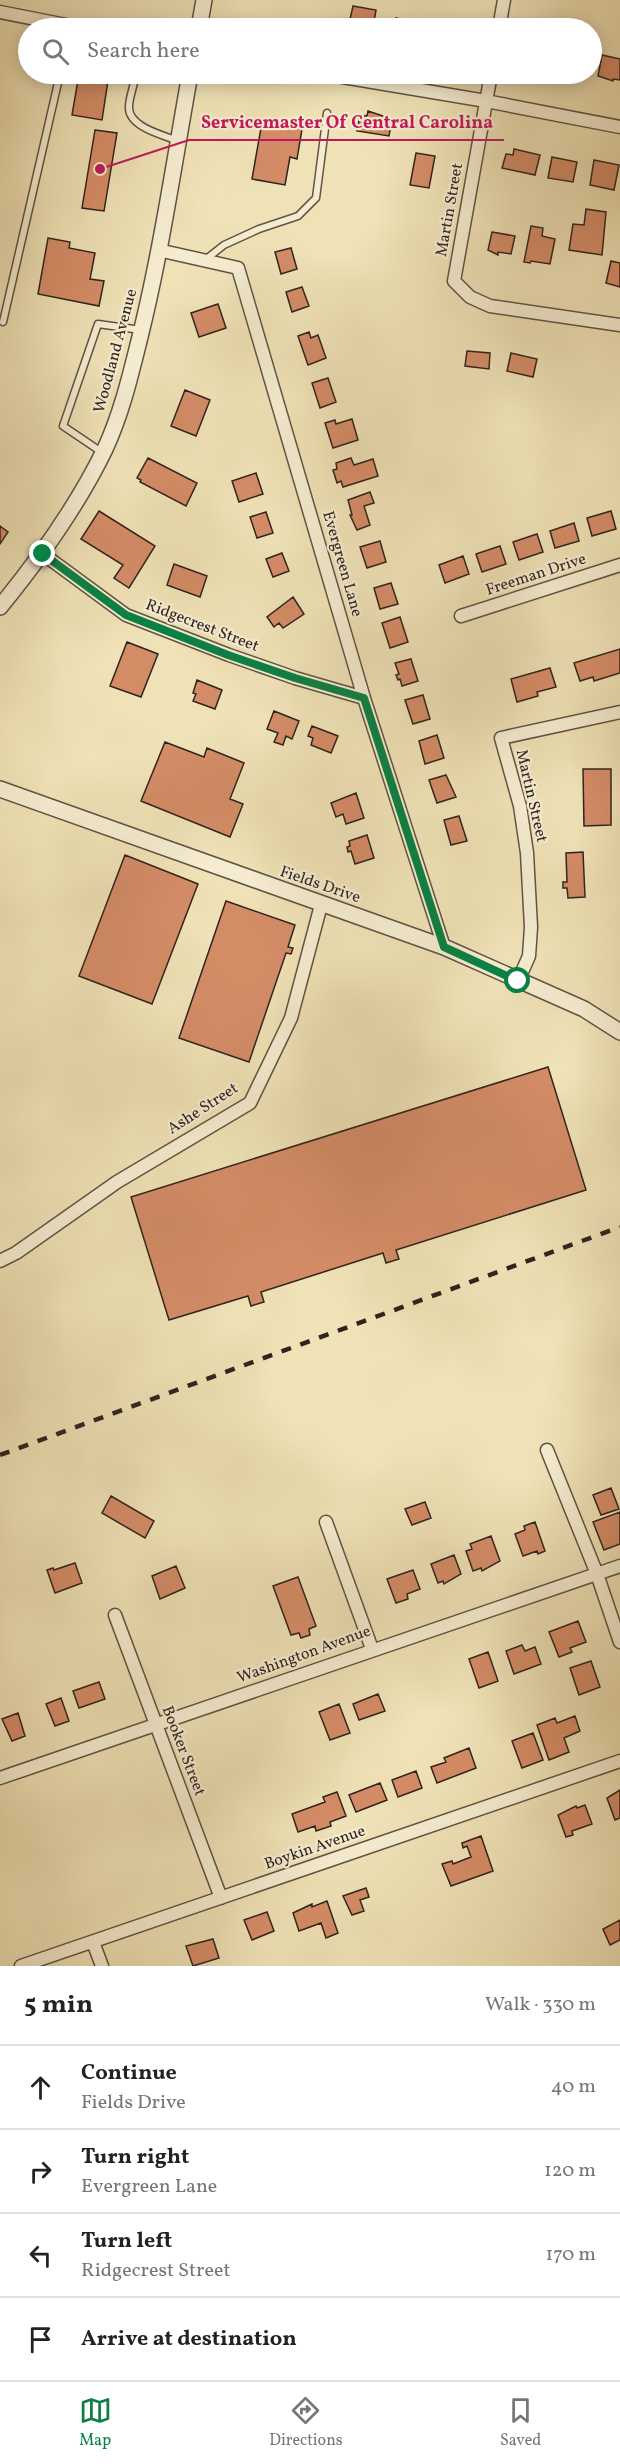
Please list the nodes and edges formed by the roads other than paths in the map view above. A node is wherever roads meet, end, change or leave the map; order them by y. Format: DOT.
graph roads {
  1 [pos="204,0"];
  2 [pos="504,0"];
  3 [pos="0,12"];
  4 [pos="28,18"];
  5 [pos="201,18"];
  6 [pos="501,18"];
  7 [pos="58,84"];
  8 [pos="133,84"];
  9 [pos="188,84"];
  10 [pos="385,84"];
  11 [pos="489,84"];
  12 [pos="486,101"];
  13 [pos="327,113"];
  14 [pos="620,127"];
  15 [pos="178,141"];
  16 [pos="158,250"];
  17 [pos="204,260"];
  18 [pos="3,322"];
  19 [pos="620,325"];
  20 [pos="142,330"];
  21 [pos="103,453"];
  22 [pos="43,554"];
  23 [pos="620,565"];
  24 [pos="2,601"];
  25 [pos="461,616"];
  26 [pos="364,698"];
  27 [pos="620,712"];
  28 [pos="0,789"];
  29 [pos="321,905"];
  30 [pos="444,947"];
  31 [pos="518,981"];
  32 [pos="620,1032"];
  33 [pos="0,1261"];
  34 [pos="547,1450"];
  35 [pos="326,1522"];
  36 [pos="620,1566"];
  37 [pos="597,1574"];
  38 [pos="115,1615"];
  39 [pos="620,1642"];
  40 [pos="372,1648"];
  41 [pos="156,1726"];
  42 [pos="620,1761"];
  43 [pos="0,1778"];
  44 [pos="221,1898"];
  45 [pos="93,1942"];
  46 [pos="21,1966"];
  47 [pos="102,1966"];
  1 -- 5 [label="street"];
  2 -- 6 [label="street"];
  3 -- 4 [label="street"];
  7 -- 18 [label="lane"];
  8 -- 15 [label="lane"];
  9 -- 15 [label="street, Woodland Avenue"];
  10 -- 12 [label="street"];
  11 -- 12 [label="street, Martin Street"];
  12 -- 14 [label="street"];
  12 -- 19 [label="street, Martin Street"];
  13 -- 17 [label="lane"];
  15 -- 16 [label="street, Woodland Avenue"];
  16 -- 17 [label="street, Evergreen Lane"];
  16 -- 20 [label="street, Woodland Avenue"];
  17 -- 26 [label="street, Evergreen Lane"];
  20 -- 21 [label="street, Woodland Avenue"];
  20 -- 21 [label="lane"];
  21 -- 22 [label="street, Woodland Avenue"];
  22 -- 24 [label="street, Woodland Avenue"];
  22 -- 26 [label="street, Ridgecrest Street"];
  23 -- 25 [label="street, Freeman Drive"];
  26 -- 30 [label="street, Evergreen Lane"];
  27 -- 31 [label="street, Martin Street"];
  28 -- 29 [label="street, Fields Drive"];
  29 -- 30 [label="street, Fields Drive"];
  29 -- 33 [label="street, Ashe Street"];
  30 -- 31 [label="street, Fields Drive"];
  31 -- 32 [label="street, Fields Drive"];
  34 -- 37 [label="street"];
  35 -- 40 [label="street"];
  36 -- 37 [label="street, Washington Avenue"];
  37 -- 39 [label="street"];
  37 -- 40 [label="street, Washington Avenue"];
  38 -- 41 [label="street, Booker Street"];
  40 -- 41 [label="street, Washington Avenue"];
  41 -- 43 [label="street, Washington Avenue"];
  41 -- 44 [label="street, Booker Street"];
  42 -- 44 [label="street, Boykin Avenue"];
  44 -- 45 [label="street, Boykin Avenue"];
  45 -- 46 [label="street, Boykin Avenue"];
  45 -- 47 [label="street"];
}
